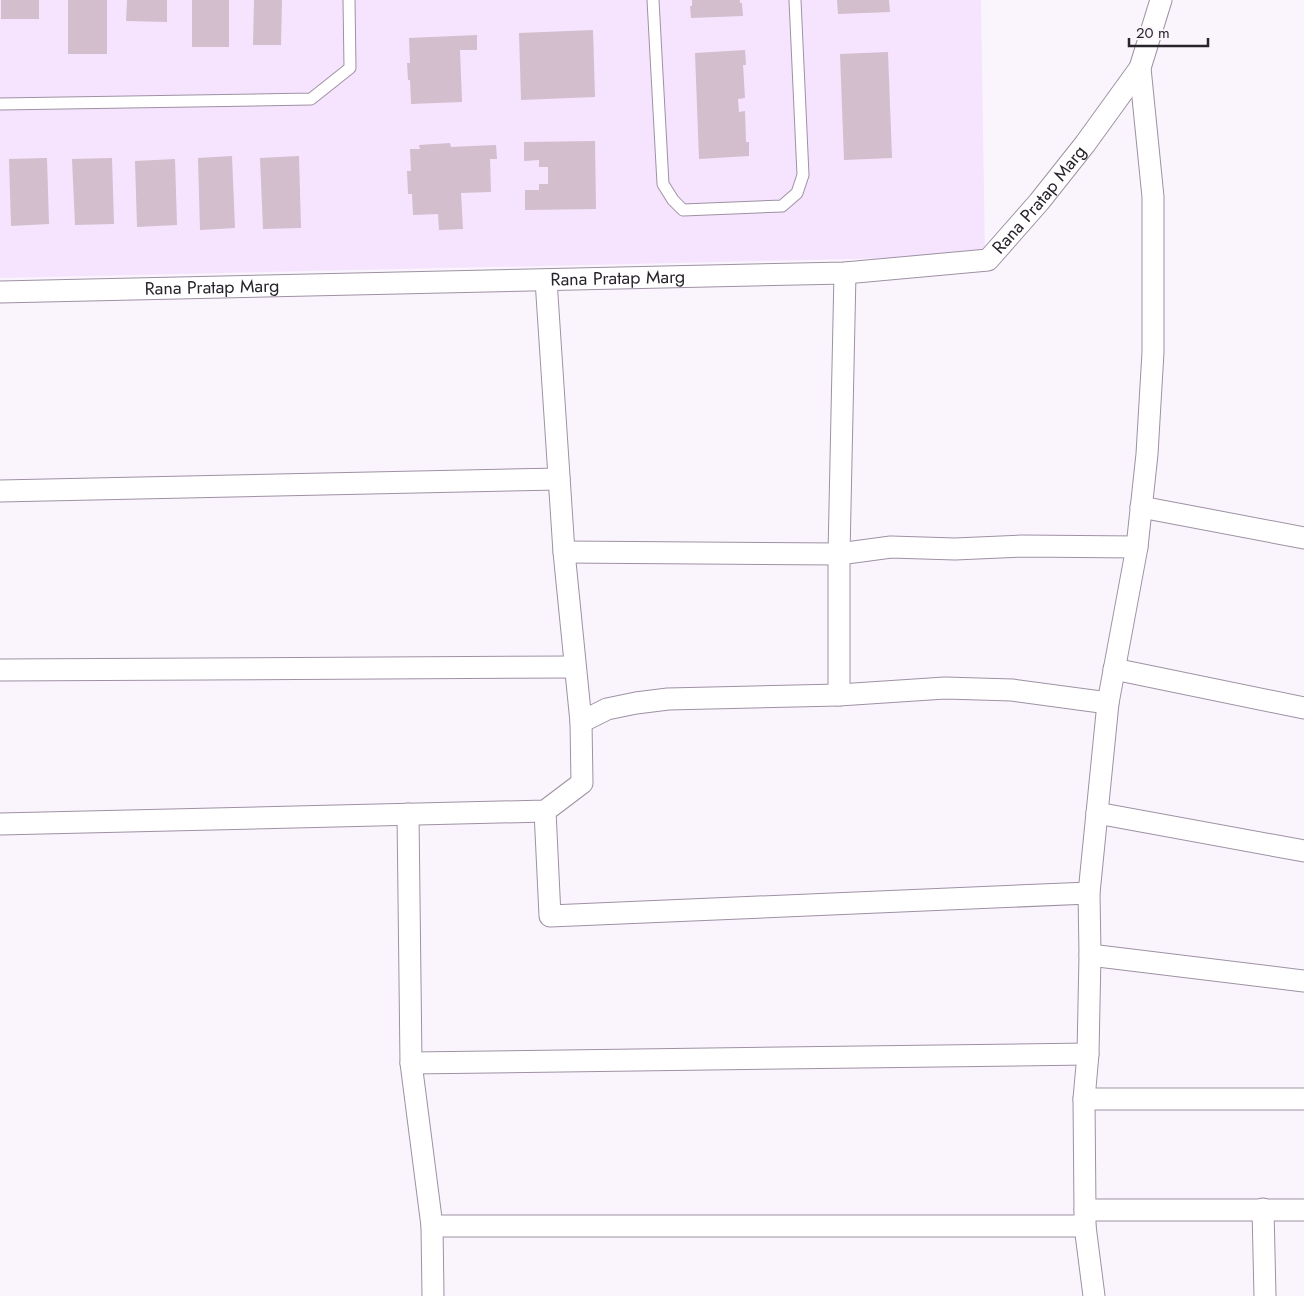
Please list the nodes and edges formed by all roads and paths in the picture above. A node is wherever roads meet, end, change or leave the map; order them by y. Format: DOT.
graph roads {
  1 [pos="349,0"];
  2 [pos="653,0"];
  3 [pos="796,0"];
  4 [pos="1161,0"];
  5 [pos="1140,68"];
  6 [pos="0,104"];
  7 [pos="845,274"];
  8 [pos="546,280"];
  9 [pos="0,292"];
  10 [pos="559,479"];
  11 [pos="0,490"];
  12 [pos="1141,507"];
  13 [pos="1304,538"];
  14 [pos="1137,547"];
  15 [pos="564,552"];
  16 [pos="839,554"];
  17 [pos="575,667"];
  18 [pos="1114,669"];
  19 [pos="0,670"];
  20 [pos="839,695"];
  21 [pos="1108,703"];
  22 [pos="1304,708"];
  23 [pos="581,722"];
  24 [pos="545,811"];
  25 [pos="1097,813"];
  26 [pos="408,814"];
  27 [pos="0,824"];
  28 [pos="1304,851"];
  29 [pos="1089,893"];
  30 [pos="1090,955"];
  31 [pos="1304,981"];
  32 [pos="1088,1054"];
  33 [pos="411,1063"];
  34 [pos="1084,1099"];
  35 [pos="1304,1100"];
  36 [pos="1264,1210"];
  37 [pos="1304,1210"];
  38 [pos="1085,1218"];
  39 [pos="432,1226"];
  40 [pos="433,1296"];
  41 [pos="1094,1296"];
  42 [pos="1264,1296"];
  1 -- 6 [label="lane"];
  2 -- 3 [label="lane"];
  4 -- 5 [label="street"];
  5 -- 7 [label="street, Rana Pratap Marg"];
  5 -- 12 [label="street"];
  7 -- 8 [label="street, Rana Pratap Marg"];
  7 -- 16 [label="street"];
  8 -- 9 [label="street, Rana Pratap Marg"];
  8 -- 10 [label="street"];
  10 -- 11 [label="street"];
  10 -- 15 [label="street"];
  12 -- 13 [label="street"];
  12 -- 14 [label="street"];
  14 -- 16 [label="street"];
  14 -- 18 [label="street"];
  15 -- 16 [label="street"];
  15 -- 17 [label="street"];
  16 -- 20 [label="street"];
  17 -- 19 [label="street"];
  17 -- 23 [label="street"];
  18 -- 21 [label="street"];
  18 -- 22 [label="street"];
  20 -- 21 [label="street"];
  20 -- 23 [label="street"];
  21 -- 25 [label="street"];
  23 -- 24 [label="street"];
  24 -- 26 [label="street"];
  24 -- 29 [label="street"];
  25 -- 28 [label="street"];
  25 -- 29 [label="street"];
  26 -- 27 [label="street"];
  26 -- 33 [label="street"];
  29 -- 30 [label="street"];
  30 -- 31 [label="street"];
  30 -- 32 [label="street"];
  32 -- 33 [label="street"];
  32 -- 34 [label="street"];
  33 -- 39 [label="street"];
  34 -- 35 [label="street"];
  34 -- 38 [label="street"];
  36 -- 37 [label="street"];
  36 -- 38 [label="street"];
  36 -- 42 [label="street"];
  38 -- 39 [label="street"];
  38 -- 41 [label="street"];
  39 -- 40 [label="street"];
}
